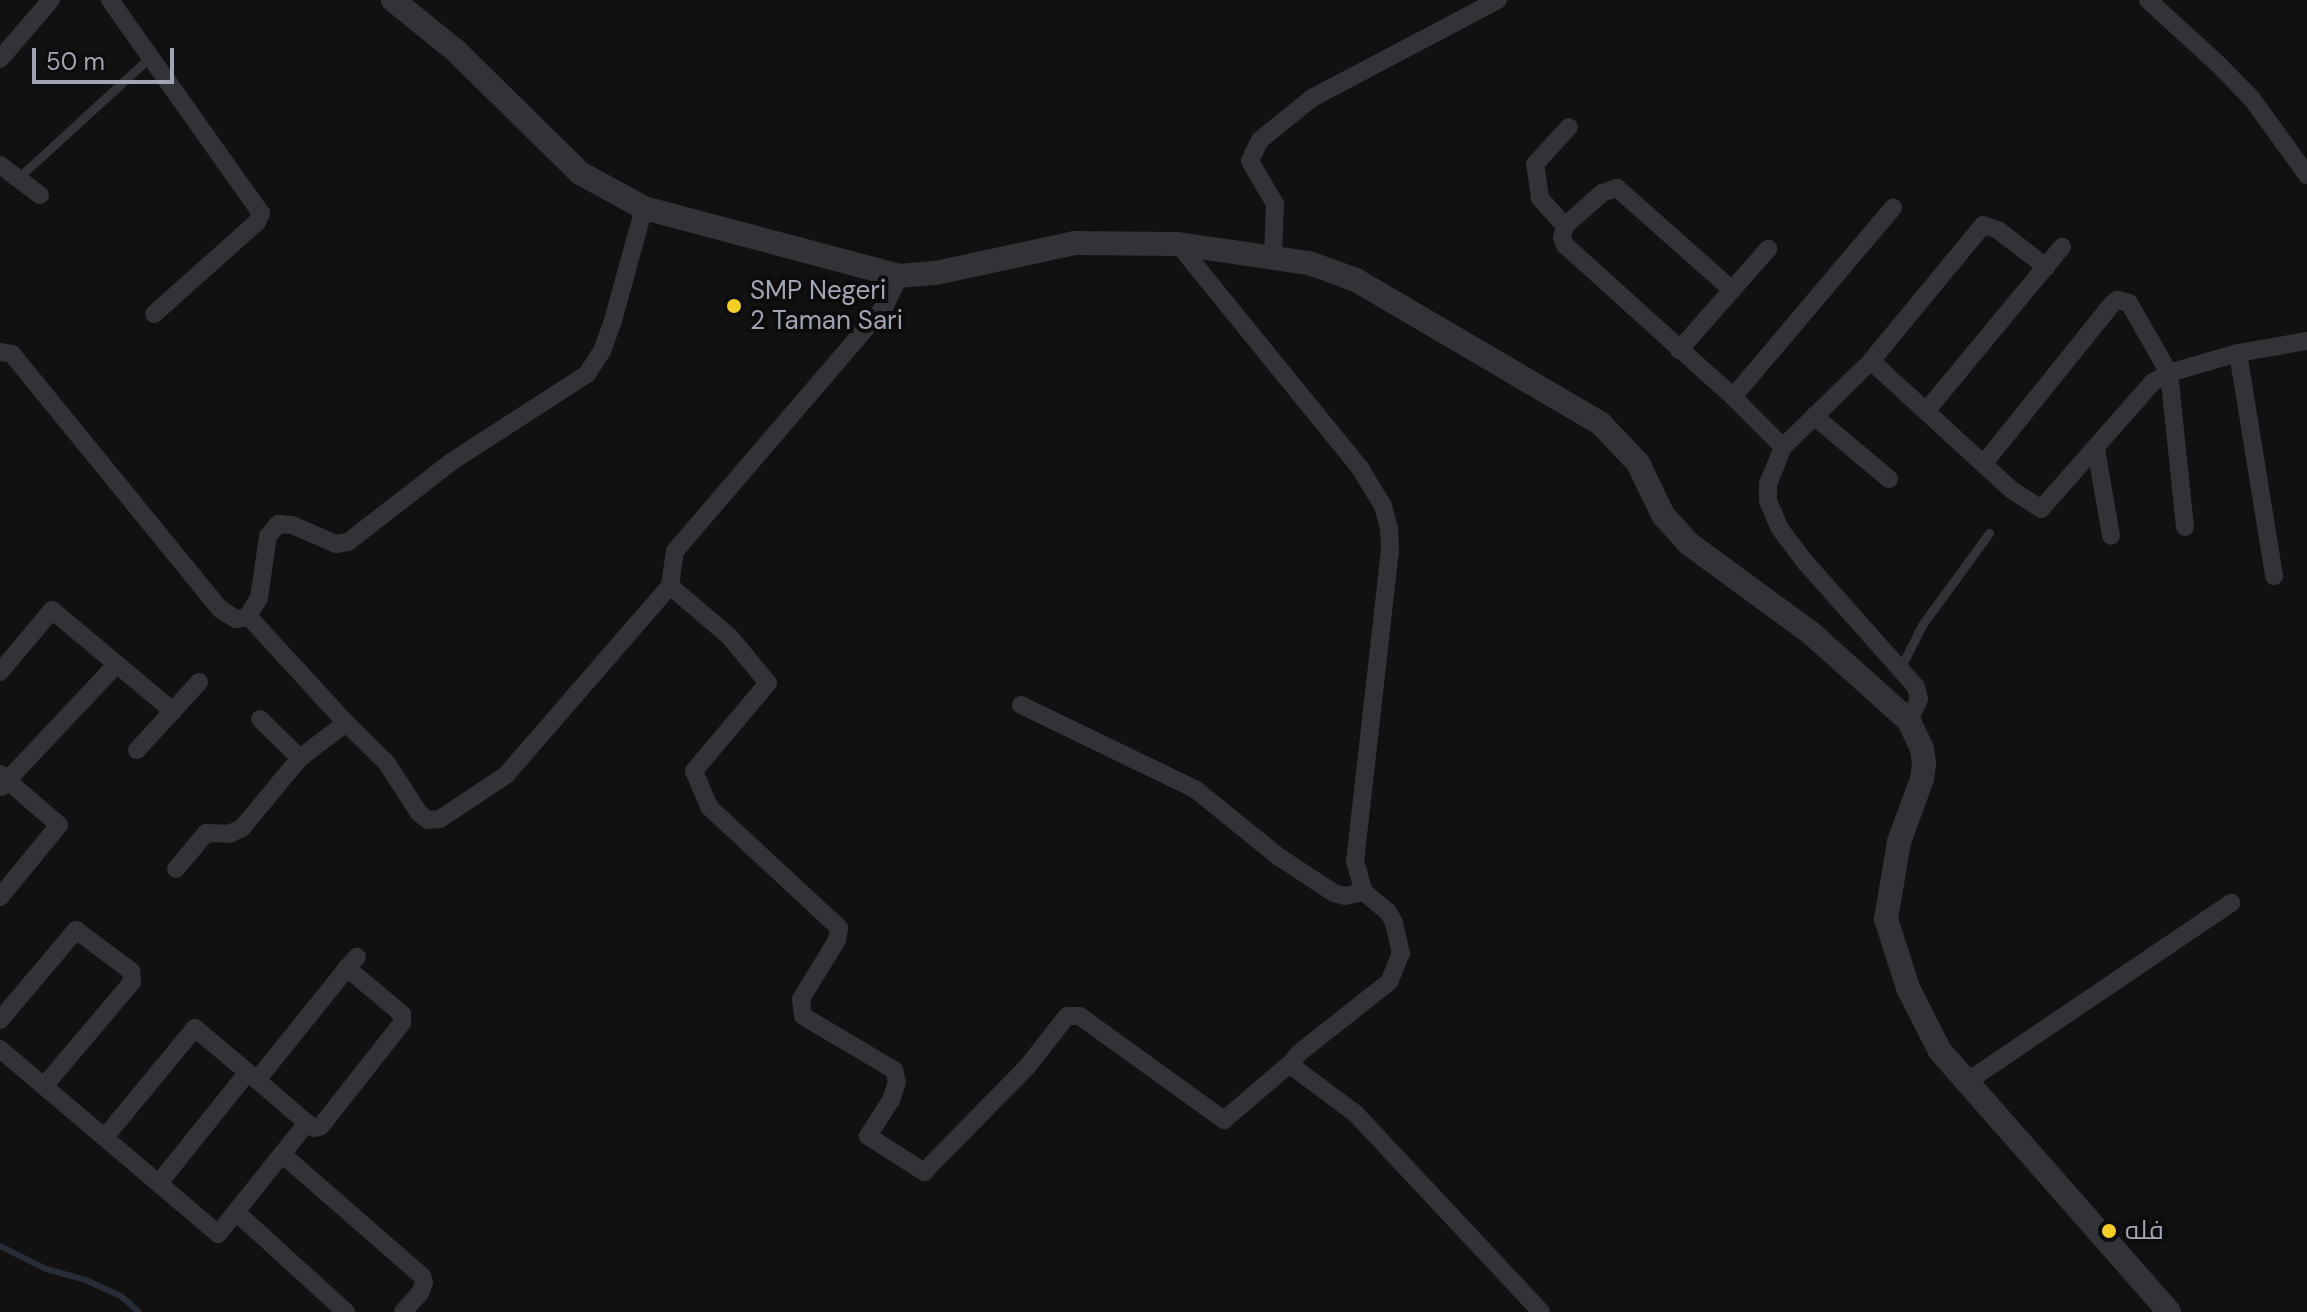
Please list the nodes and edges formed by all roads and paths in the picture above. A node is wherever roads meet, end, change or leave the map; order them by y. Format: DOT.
graph roads {
  1 [pos="51,0"];
  2 [pos="110,0"];
  3 [pos="1498,0"];
  4 [pos="2148,0"];
  5 [pos="399,1"];
  6 [pos="149,58"];
  7 [pos="0,59"];
  8 [pos="1569,127"];
  9 [pos="0,165"];
  10 [pos="2307,175"];
  11 [pos="17,179"];
  12 [pos="40,195"];
  13 [pos="644,208"];
  14 [pos="1893,208"];
  15 [pos="1565,226"];
  16 [pos="1178,244"];
  17 [pos="2062,247"];
  18 [pos="1768,249"];
  19 [pos="1273,256"];
  20 [pos="2046,267"];
  21 [pos="899,276"];
  22 [pos="1732,290"];
  23 [pos="154,314"];
  24 [pos="2307,341"];
  25 [pos="1679,350"];
  26 [pos="0,352"];
  27 [pos="2238,353"];
  28 [pos="1871,361"];
  29 [pos="2169,373"];
  30 [pos="1733,397"];
  31 [pos="1927,410"];
  32 [pos="1814,416"];
  33 [pos="1783,447"];
  34 [pos="2096,449"];
  35 [pos="1984,463"];
  36 [pos="1889,479"];
  37 [pos="2185,527"];
  38 [pos="1989,533"];
  39 [pos="2111,536"];
  40 [pos="2274,576"];
  41 [pos="670,586"];
  42 [pos="248,616"];
  43 [pos="117,664"];
  44 [pos="1901,667"];
  45 [pos="0,672"];
  46 [pos="199,682"];
  47 [pos="1021,705"];
  48 [pos="173,711"];
  49 [pos="260,719"];
  50 [pos="1909,721"];
  51 [pos="346,723"];
  52 [pos="137,750"];
  53 [pos="300,758"];
  54 [pos="2,781"];
  55 [pos="176,869"];
  56 [pos="1364,892"];
  57 [pos="0,897"];
  58 [pos="2231,903"];
  59 [pos="0,1020"];
  60 [pos="0,1049"];
  61 [pos="1293,1061"];
  62 [pos="253,1076"];
  63 [pos="1968,1081"];
  64 [pos="45,1085"];
  65 [pos="307,1123"];
  66 [pos="105,1137"];
  67 [pos="282,1154"];
  68 [pos="159,1183"];
  69 [pos="236,1212"];
  70 [pos="346,1312"];
  71 [pos="403,1312"];
  72 [pos="1541,1312"];
  73 [pos="2169,1312"];
  1 -- 7 [label="street"];
  2 -- 6 [label="street"];
  3 -- 19 [label="street"];
  4 -- 10 [label="street"];
  5 -- 13 [label="street"];
  6 -- 11 [label="lane"];
  6 -- 23 [label="street"];
  8 -- 15 [label="street"];
  9 -- 11 [label="street"];
  11 -- 12 [label="street"];
  13 -- 21 [label="street"];
  13 -- 42 [label="street"];
  14 -- 30 [label="street"];
  15 -- 22 [label="street"];
  15 -- 25 [label="street"];
  16 -- 19 [label="street"];
  16 -- 21 [label="street"];
  16 -- 56 [label="street"];
  17 -- 20 [label="street"];
  18 -- 22 [label="street"];
  19 -- 50 [label="street"];
  20 -- 28 [label="street"];
  20 -- 31 [label="street"];
  21 -- 41 [label="street"];
  22 -- 25 [label="street"];
  24 -- 27 [label="street"];
  25 -- 30 [label="street"];
  26 -- 42 [label="street"];
  27 -- 29 [label="street"];
  27 -- 40 [label="street"];
  28 -- 31 [label="street"];
  28 -- 32 [label="street"];
  29 -- 34 [label="street"];
  29 -- 35 [label="street"];
  29 -- 37 [label="street"];
  30 -- 33 [label="street"];
  31 -- 35 [label="street"];
  32 -- 33 [label="street"];
  32 -- 36 [label="street"];
  33 -- 44 [label="street"];
  34 -- 35 [label="street"];
  34 -- 39 [label="street"];
  38 -- 44 [label="lane"];
  41 -- 51 [label="street"];
  41 -- 61 [label="street"];
  42 -- 51 [label="street"];
  43 -- 45 [label="street"];
  43 -- 48 [label="street"];
  43 -- 54 [label="street"];
  44 -- 50 [label="street"];
  46 -- 48 [label="street"];
  47 -- 56 [label="street"];
  48 -- 52 [label="street"];
  49 -- 53 [label="street"];
  50 -- 63 [label="street"];
  51 -- 53 [label="street"];
  53 -- 55 [label="street"];
  54 -- 57 [label="street"];
  56 -- 61 [label="street"];
  58 -- 63 [label="street"];
  59 -- 64 [label="street"];
  60 -- 64 [label="street"];
  61 -- 72 [label="street"];
  62 -- 65 [label="street"];
  62 -- 65 [label="street"];
  62 -- 66 [label="street"];
  62 -- 68 [label="street"];
  63 -- 73 [label="street"];
  64 -- 66 [label="street"];
  65 -- 67 [label="street"];
  66 -- 68 [label="street"];
  67 -- 69 [label="street"];
  67 -- 71 [label="street"];
  68 -- 69 [label="street"];
  69 -- 70 [label="street"];
}
